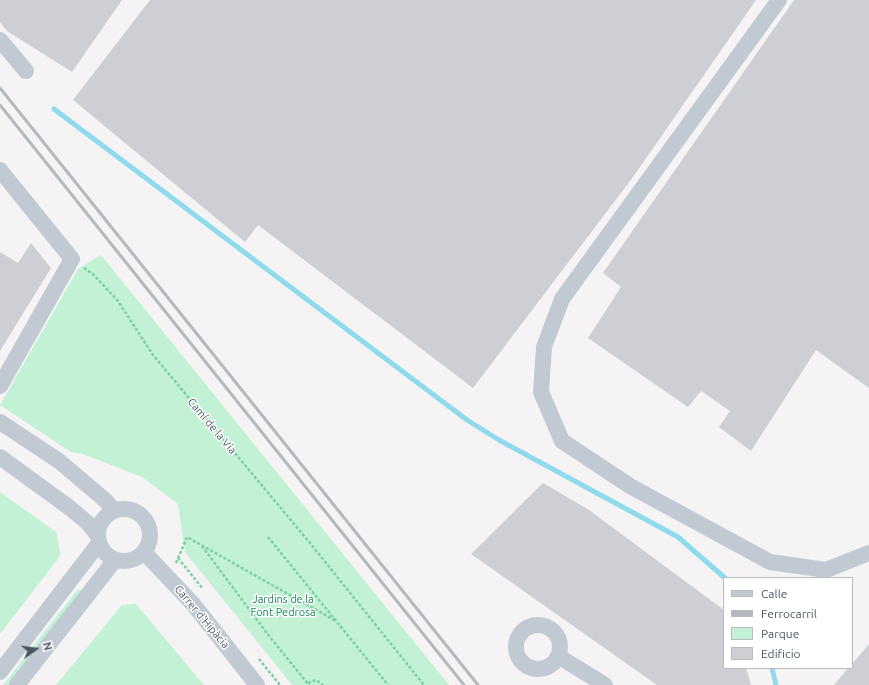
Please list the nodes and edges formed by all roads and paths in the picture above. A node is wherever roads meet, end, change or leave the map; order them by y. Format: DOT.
graph roads {
  1 [pos="779,0"];
  2 [pos="0,40"];
  3 [pos="26,72"];
  4 [pos="0,170"];
  5 [pos="72,260"];
  6 [pos="0,386"];
  7 [pos="0,422"];
  8 [pos="0,457"];
  9 [pos="114,510"];
  10 [pos="268,537"];
  11 [pos="99,540"];
  12 [pos="202,545"];
  13 [pos="144,552"];
  14 [pos="869,553"];
  15 [pos="115,560"];
  16 [pos="176,565"];
  17 [pos="336,621"];
  18 [pos="558,656"];
  19 [pos="0,672"];
  20 [pos="309,684"];
  21 [pos="385,684"];
  22 [pos="18,685"];
  23 [pos="257,685"];
  24 [pos="323,685"];
  25 [pos="424,685"];
  26 [pos="605,685"];
  1 -- 14 [label="street"];
  2 -- 3 [label="street"];
  4 -- 5 [label="street"];
  5 -- 6 [label="street"];
  5 -- 25 [label="path, Camí de la Via"];
  7 -- 9 [label="street"];
  8 -- 11 [label="street"];
  9 -- 11 [label="street"];
  9 -- 13 [label="street"];
  10 -- 17 [label="path"];
  11 -- 15 [label="street"];
  11 -- 19 [label="street"];
  12 -- 16 [label="path"];
  12 -- 17 [label="path"];
  12 -- 20 [label="path"];
  13 -- 15 [label="street"];
  13 -- 23 [label="street, Carrer d'Hipàcia"];
  15 -- 22 [label="street"];
  17 -- 21 [label="path"];
  18 -- 26 [label="street"];
  20 -- 24 [label="path"];
}
